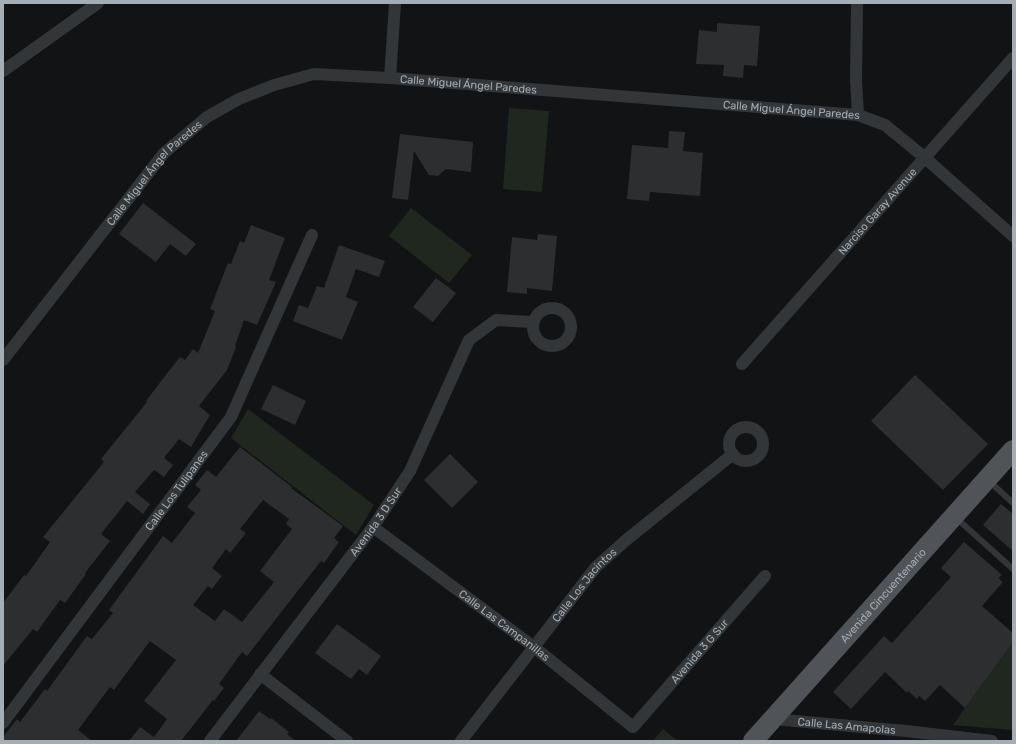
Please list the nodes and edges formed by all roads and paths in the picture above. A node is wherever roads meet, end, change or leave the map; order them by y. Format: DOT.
graph roads {
  1 [pos="98,3"];
  2 [pos="395,3"];
  3 [pos="857,3"];
  4 [pos="1013,58"];
  5 [pos="3,71"];
  6 [pos="390,78"];
  7 [pos="858,115"];
  8 [pos="924,157"];
  9 [pos="312,236"];
  10 [pos="1013,236"];
  11 [pos="533,322"];
  12 [pos="3,360"];
  13 [pos="742,364"];
  14 [pos="1013,450"];
  15 [pos="734,454"];
  16 [pos="987,479"];
  17 [pos="1013,503"];
  18 [pos="954,516"];
  19 [pos="373,527"];
  20 [pos="1013,568"];
  21 [pos="765,576"];
  22 [pos="534,647"];
  23 [pos="260,674"];
  24 [pos="773,719"];
  25 [pos="3,723"];
  26 [pos="633,727"];
  27 [pos="210,741"];
  28 [pos="347,741"];
  29 [pos="461,741"];
  30 [pos="753,741"];
  31 [pos="992,741"];
  1 -- 5 [label="street"];
  2 -- 6 [label="street"];
  3 -- 7 [label="street"];
  4 -- 8 [label="street, Narciso Garay Avenue"];
  6 -- 7 [label="street, Calle Miguel Ángel Paredes"];
  6 -- 12 [label="street, Calle Miguel Ángel Paredes"];
  7 -- 8 [label="street, Calle Miguel Ángel Paredes"];
  8 -- 10 [label="street, Calle Miguel Ángel Paredes"];
  8 -- 13 [label="street, Narciso Garay Avenue"];
  9 -- 25 [label="street, Calle Los Tulipanes"];
  11 -- 19 [label="street, Avenida 3 D Sur"];
  14 -- 16 [label="main road, Avenida Cincuentenario"];
  15 -- 22 [label="street, Calle Los Jacintos"];
  16 -- 17 [label="lane"];
  16 -- 18 [label="main road, Avenida Cincuentenario"];
  18 -- 20 [label="lane"];
  18 -- 24 [label="main road, Avenida Cincuentenario"];
  19 -- 22 [label="street, Calle Las Campanillas"];
  19 -- 23 [label="street, Avenida 3 D Sur"];
  21 -- 26 [label="street, Avenida 3 G Sur"];
  22 -- 26 [label="street, Calle Las Campanillas"];
  22 -- 29 [label="street, Calle Los Jacintos"];
  23 -- 27 [label="street, Avenida 3 D Sur"];
  23 -- 28 [label="street"];
  24 -- 30 [label="main road, Avenida Cincuentenario"];
  24 -- 31 [label="street, Calle Las Amapolas"];
}
